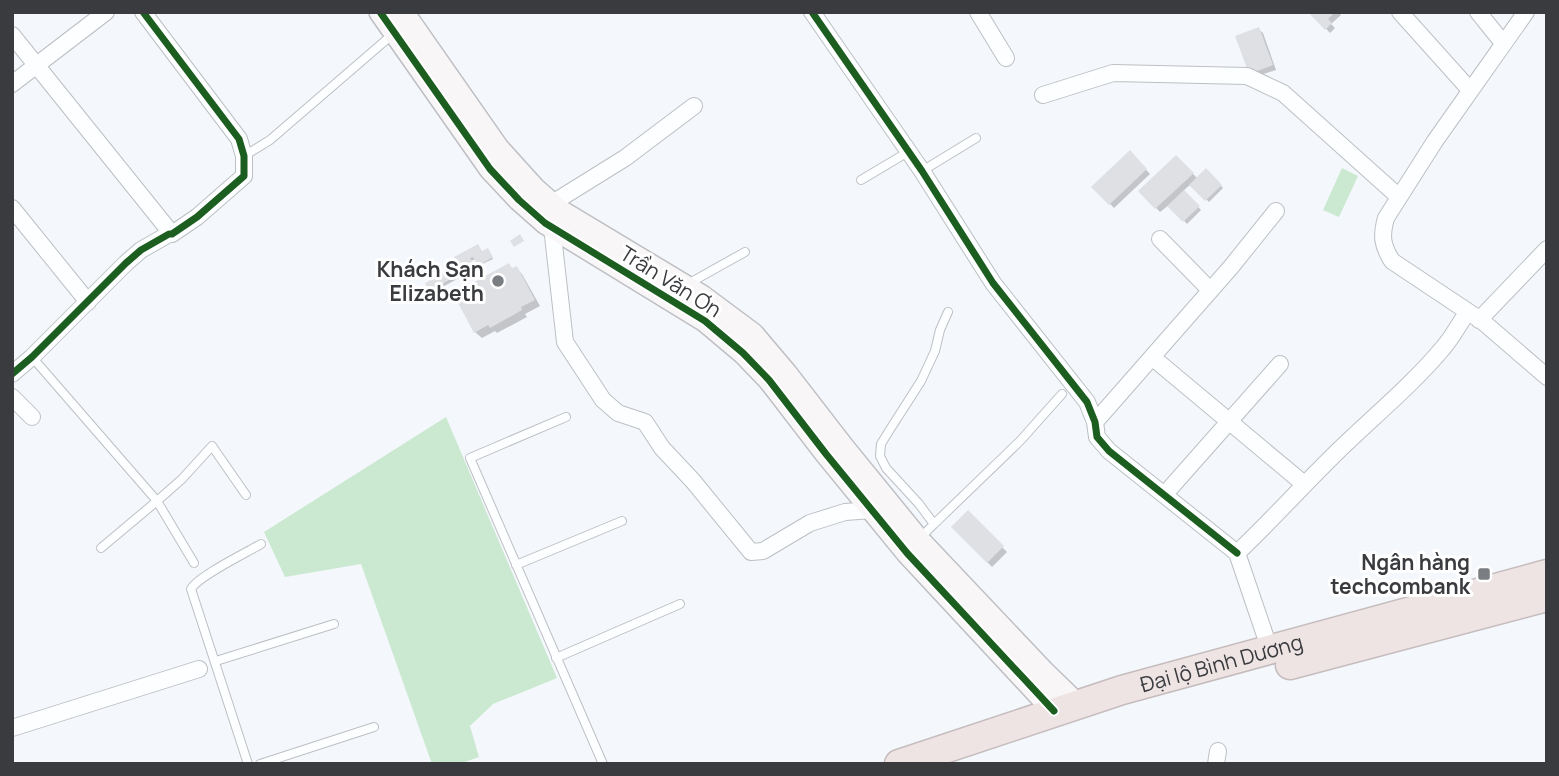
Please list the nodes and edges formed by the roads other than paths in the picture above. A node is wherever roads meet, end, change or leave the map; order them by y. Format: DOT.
graph roads {
  1 [pos="106,12"];
  2 [pos="144,12"];
  3 [pos="380,12"];
  4 [pos="812,12"];
  5 [pos="978,12"];
  6 [pos="1400,12"];
  7 [pos="1478,12"];
  8 [pos="1526,12"];
  9 [pos="406,19"];
  10 [pos="12,35"];
  11 [pos="1503,43"];
  12 [pos="1006,58"];
  13 [pos="36,65"];
  14 [pos="12,84"];
  15 [pos="1470,90"];
  16 [pos="1043,95"];
  17 [pos="694,106"];
  18 [pos="975,138"];
  19 [pos="908,152"];
  20 [pos="244,156"];
  21 [pos="922,171"];
  22 [pos="861,180"];
  23 [pos="1399,197"];
  24 [pos="551,204"];
  25 [pos="1276,211"];
  26 [pos="15,215"];
  27 [pos="552,227"];
  28 [pos="172,234"];
  29 [pos="1160,239"];
  30 [pos="1547,249"];
  31 [pos="745,252"];
  32 [pos="685,286"];
  33 [pos="1210,290"];
  34 [pos="88,302"];
  35 [pos="948,312"];
  36 [pos="1473,316"];
  37 [pos="32,357"];
  38 [pos="1152,357"];
  39 [pos="1280,364"];
  40 [pos="12,374"];
  41 [pos="1547,377"];
  42 [pos="1062,394"];
  43 [pos="12,397"];
  44 [pos="32,417"];
  45 [pos="566,417"];
  46 [pos="1095,422"];
  47 [pos="1229,422"];
  48 [pos="1304,484"];
  49 [pos="1165,494"];
  50 [pos="246,495"];
  51 [pos="157,501"];
  52 [pos="879,505"];
  53 [pos="622,521"];
  54 [pos="934,523"];
  55 [pos="919,540"];
  56 [pos="261,544"];
  57 [pos="101,548"];
  58 [pos="1237,553"];
  59 [pos="194,563"];
  60 [pos="516,565"];
  61 [pos="1547,574"];
  62 [pos="1547,597"];
  63 [pos="680,604"];
  64 [pos="334,624"];
  65 [pos="1270,650"];
  66 [pos="556,658"];
  67 [pos="216,660"];
  68 [pos="199,669"];
  69 [pos="1065,708"];
  70 [pos="374,727"];
  71 [pos="12,728"];
  72 [pos="248,764"];
  73 [pos="260,764"];
  74 [pos="603,764"];
  75 [pos="899,764"];
  76 [pos="959,764"];
  1 -- 13 [label="street"];
  2 -- 20 [label="street"];
  3 -- 9 [label="street, Trần Văn Ơn"];
  4 -- 19 [label="street"];
  5 -- 12 [label="street"];
  6 -- 15 [label="street"];
  7 -- 11 [label="street"];
  8 -- 11 [label="street"];
  9 -- 20 [label="lane"];
  9 -- 24 [label="street, Trần Văn Ơn"];
  9 -- 27 [label="street, Trần Văn Ơn"];
  10 -- 13 [label="street"];
  11 -- 15 [label="street"];
  13 -- 14 [label="street"];
  13 -- 28 [label="street"];
  15 -- 23 [label="street"];
  16 -- 23 [label="street"];
  17 -- 24 [label="street"];
  18 -- 21 [label="lane"];
  19 -- 21 [label="street"];
  19 -- 22 [label="lane"];
  20 -- 28 [label="street"];
  21 -- 46 [label="street"];
  23 -- 36 [label="street"];
  24 -- 32 [label="street, Trần Văn Ơn"];
  25 -- 33 [label="street"];
  26 -- 34 [label="street"];
  27 -- 52 [label="street, Trần Văn Ơn"];
  27 -- 52 [label="street"];
  28 -- 34 [label="street"];
  29 -- 33 [label="street"];
  30 -- 36 [label="street"];
  31 -- 32 [label="lane"];
  32 -- 52 [label="street, Trần Văn Ơn"];
  33 -- 38 [label="street"];
  34 -- 37 [label="street"];
  35 -- 54 [label="lane"];
  36 -- 41 [label="street"];
  36 -- 48 [label="street"];
  37 -- 40 [label="street"];
  37 -- 51 [label="lane"];
  38 -- 46 [label="street"];
  38 -- 47 [label="street"];
  39 -- 47 [label="street"];
  42 -- 54 [label="lane"];
  43 -- 44 [label="street"];
  45 -- 60 [label="lane"];
  46 -- 49 [label="street"];
  47 -- 48 [label="street"];
  47 -- 49 [label="street"];
  48 -- 58 [label="street"];
  49 -- 58 [label="street"];
  50 -- 51 [label="lane"];
  51 -- 57 [label="lane"];
  51 -- 59 [label="lane"];
  52 -- 55 [label="street, Trần Văn Ơn"];
  52 -- 69 [label="street, Trần Văn Ơn"];
  53 -- 60 [label="lane"];
  54 -- 55 [label="lane"];
  55 -- 69 [label="street, Trần Văn Ơn"];
  56 -- 67 [label="lane"];
  58 -- 65 [label="street"];
  60 -- 66 [label="lane"];
  61 -- 65 [label="highway, Đại lộ Bình Dương"];
  62 -- 76 [label="highway, Đại lộ Bình Dương"];
  63 -- 66 [label="lane"];
  64 -- 67 [label="lane"];
  65 -- 69 [label="highway, Đại lộ Bình Dương"];
  66 -- 74 [label="lane"];
  67 -- 72 [label="lane"];
  68 -- 71 [label="street"];
  69 -- 75 [label="highway, Đại lộ Bình Dương"];
  70 -- 73 [label="lane"];
}
